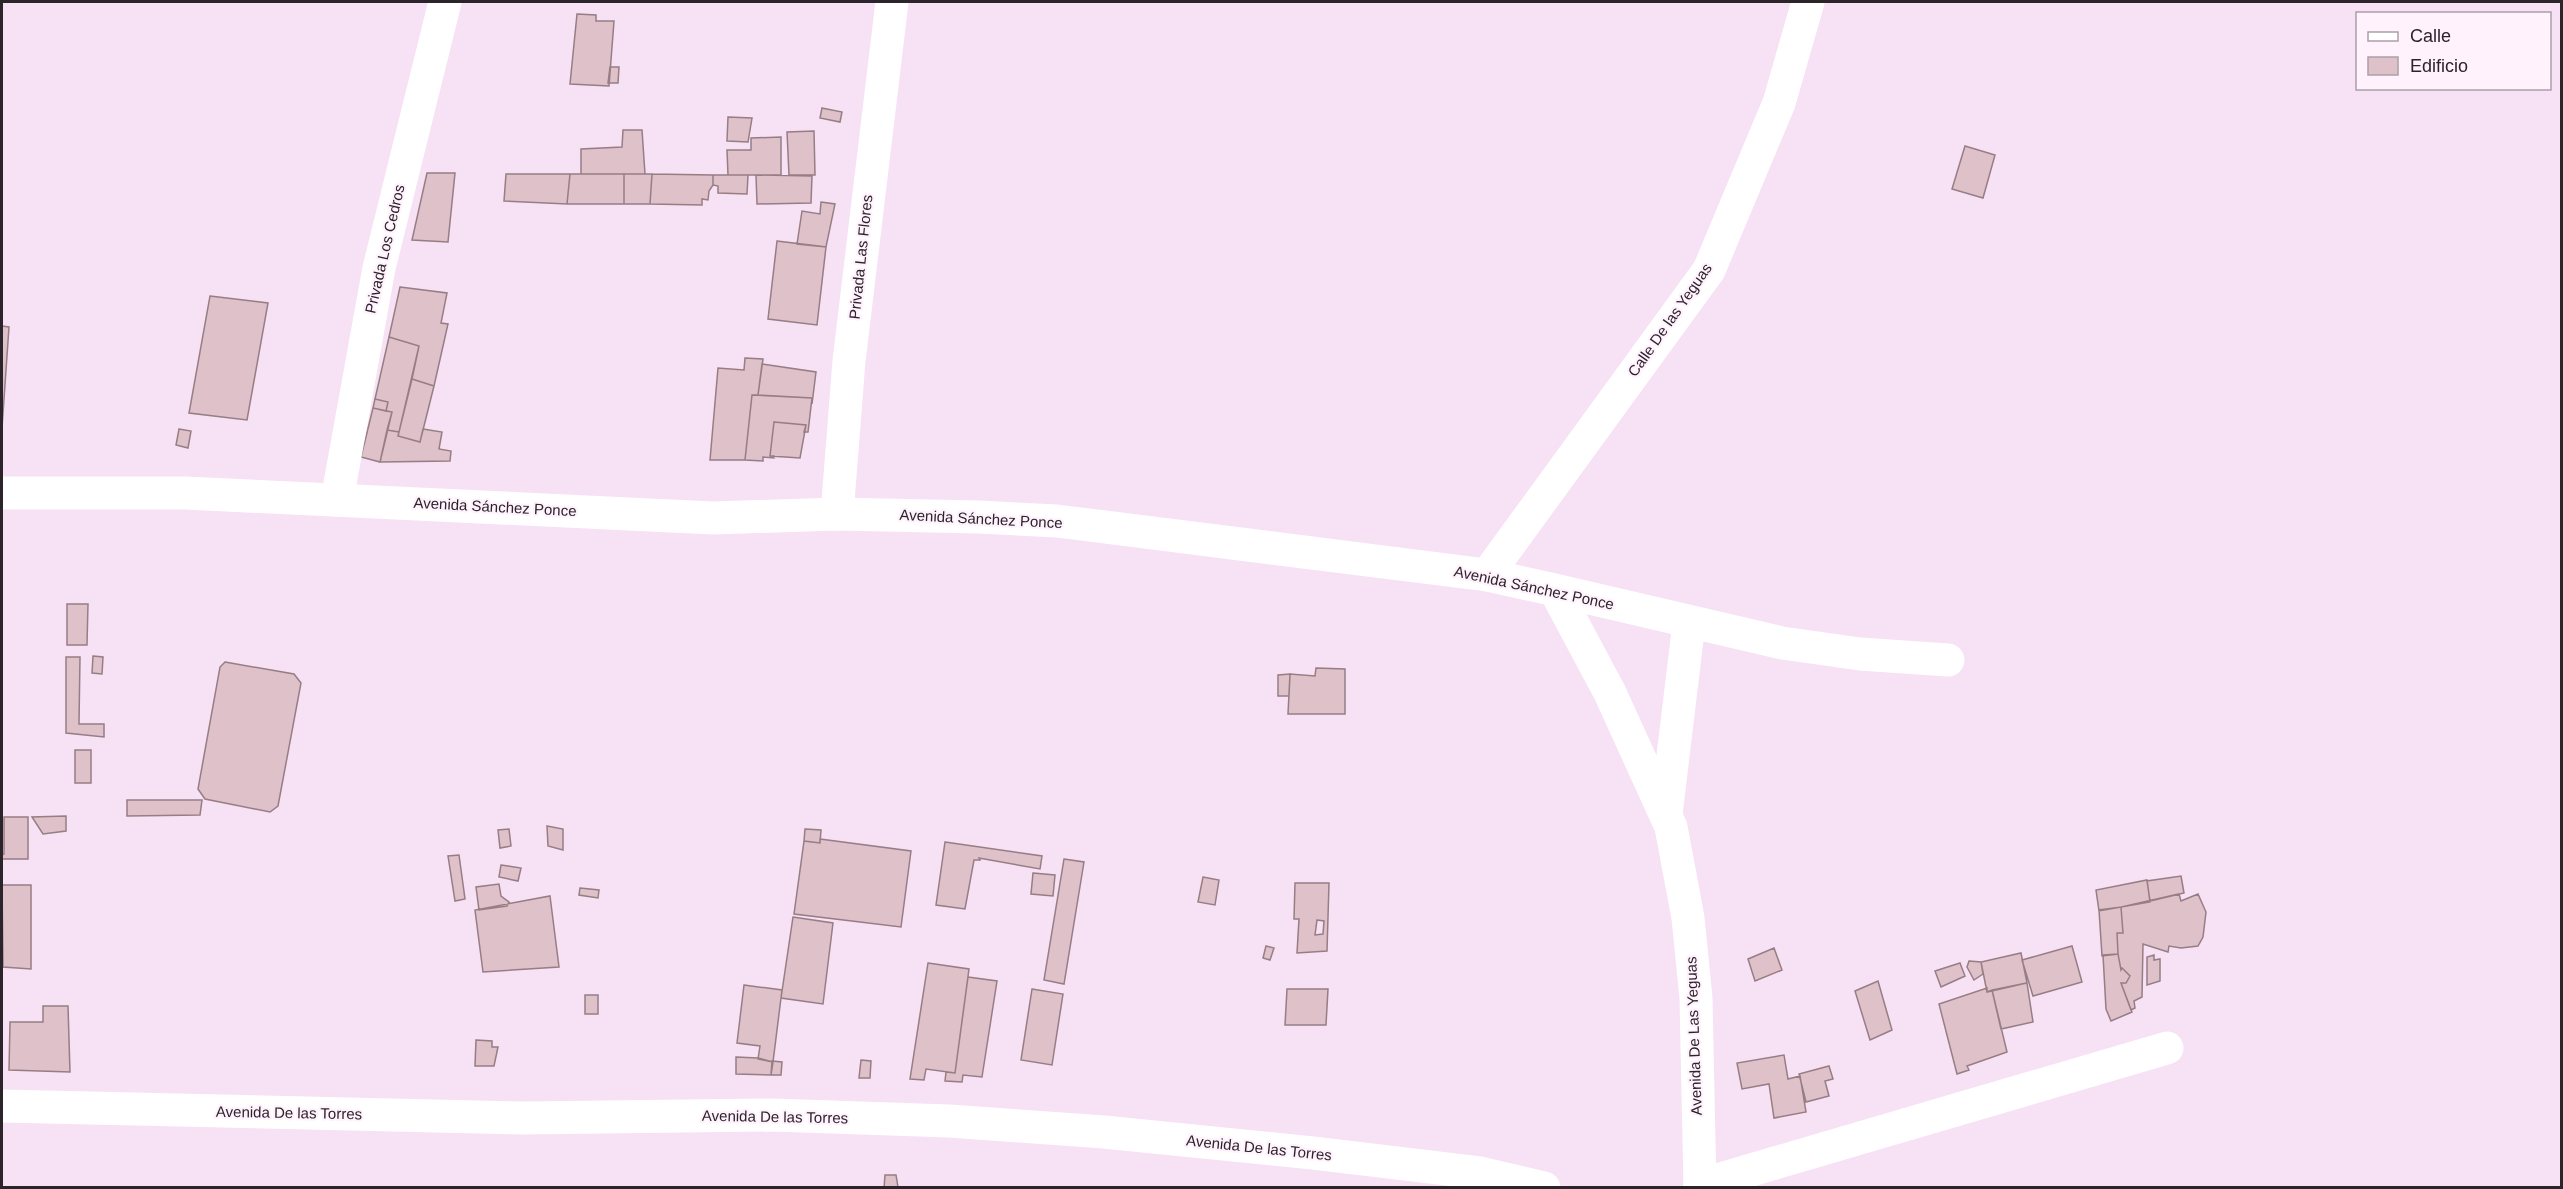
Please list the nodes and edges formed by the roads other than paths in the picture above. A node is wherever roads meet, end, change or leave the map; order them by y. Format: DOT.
graph roads {
  1 [pos="445,2"];
  2 [pos="892,2"];
  3 [pos="1808,2"];
  4 [pos="2,493"];
  5 [pos="337,500"];
  6 [pos="837,514"];
  7 [pos="1487,575"];
  8 [pos="1555,590"];
  9 [pos="1689,623"];
  10 [pos="1948,660"];
  11 [pos="1666,814"];
  12 [pos="2167,1048"];
  13 [pos="2,1106"];
  14 [pos="1700,1186"];
  15 [pos="1544,1188"];
  1 -- 5 [label="street, Privada Los Cedros"];
  2 -- 6 [label="street, Privada Las Flores"];
  3 -- 7 [label="street, Calle De las Yeguas"];
  4 -- 5 [label="street, Avenida Sánchez Ponce"];
  5 -- 6 [label="street, Avenida Sánchez Ponce"];
  6 -- 7 [label="street, Avenida Sánchez Ponce"];
  7 -- 8 [label="street, Avenida Sánchez Ponce"];
  8 -- 9 [label="street, Avenida Sánchez Ponce"];
  8 -- 11 [label="street, Avenida De Las Yeguas"];
  9 -- 10 [label="street, Avenida Sánchez Ponce"];
  9 -- 11 [label="street, Avenida De Las Yeguas"];
  11 -- 14 [label="street, Avenida De Las Yeguas"];
  12 -- 14 [label="street"];
  13 -- 15 [label="street, Avenida De las Torres"];
}
